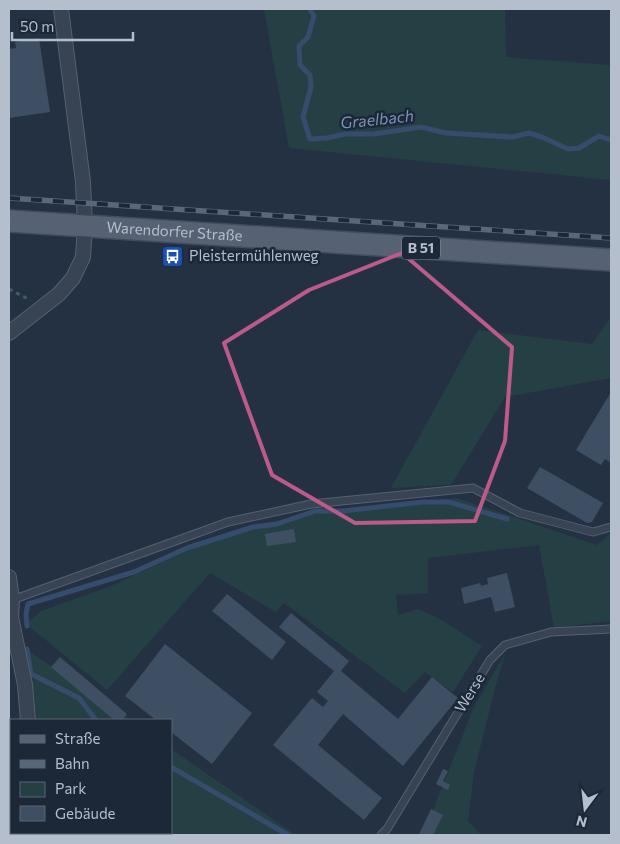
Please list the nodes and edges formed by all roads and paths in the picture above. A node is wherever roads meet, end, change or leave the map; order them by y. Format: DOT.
graph roads {
  1 [pos="61,9"];
  2 [pos="9,221"];
  3 [pos="85,226"];
  4 [pos="611,260"];
  5 [pos="9,289"];
  6 [pos="40,309"];
  7 [pos="9,333"];
  8 [pos="611,527"];
  9 [pos="9,577"];
  10 [pos="12,600"];
  11 [pos="611,629"];
  12 [pos="28,719"];
  13 [pos="381,835"];
  1 -- 3 [label="street"];
  2 -- 3 [label="main road, Warendorfer Straße / B 51"];
  3 -- 4 [label="main road, Warendorfer Straße / B 51"];
  3 -- 6 [label="street"];
  5 -- 6 [label="path"];
  6 -- 7 [label="street"];
  8 -- 10 [label="lane"];
  9 -- 10 [label="street"];
  10 -- 12 [label="street"];
  11 -- 13 [label="lane, Werse"];
}
